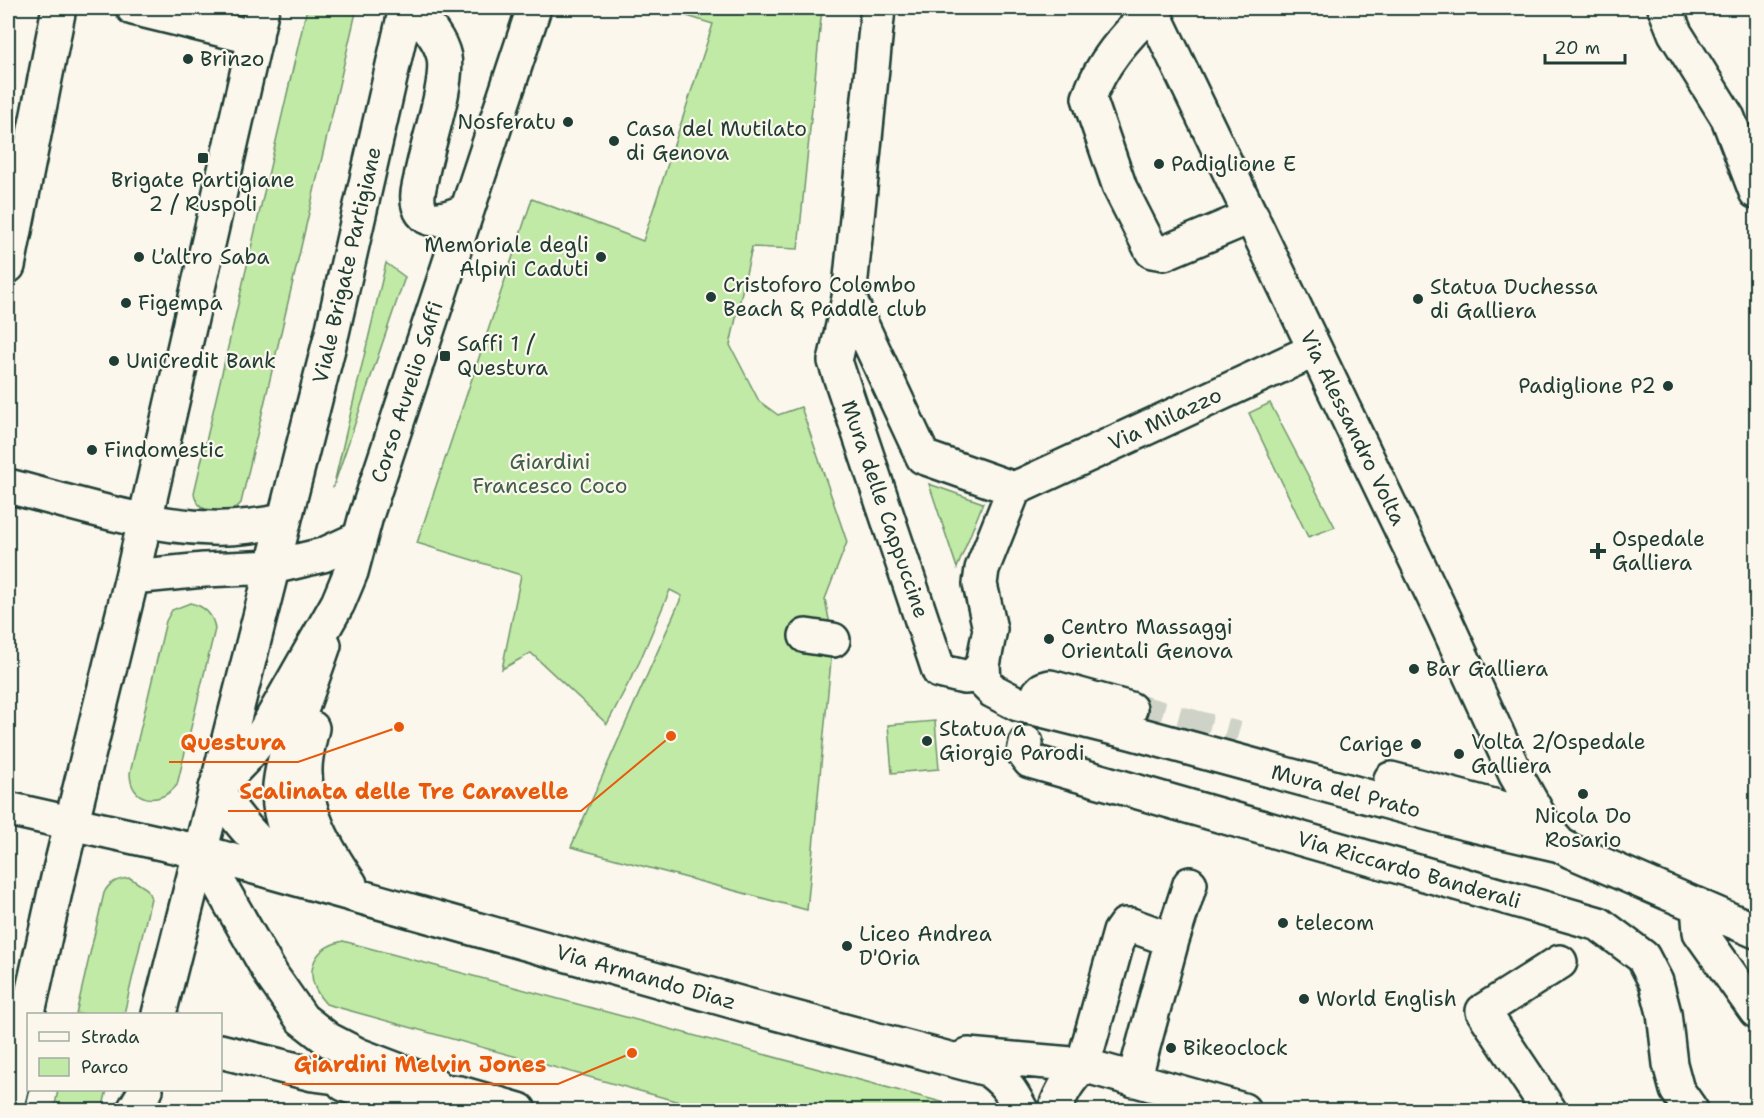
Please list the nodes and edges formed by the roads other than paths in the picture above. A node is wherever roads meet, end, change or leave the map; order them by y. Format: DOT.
graph roads {
  1 [pos="58,8"];
  2 [pos="133,8"];
  3 [pos="406,8"];
  4 [pos="412,8"];
  5 [pos="534,8"];
  6 [pos="878,8"];
  7 [pos="1665,8"];
  8 [pos="1151,9"];
  9 [pos="259,23"];
  10 [pos="1742,122"];
  11 [pos="1756,192"];
  12 [pos="466,211"];
  13 [pos="1252,216"];
  14 [pos="8,266"];
  15 [pos="849,298"];
  16 [pos="1315,350"];
  17 [pos="8,486"];
  18 [pos="1014,489"];
  19 [pos="145,521"];
  20 [pos="284,521"];
  21 [pos="360,538"];
  22 [pos="273,567"];
  23 [pos="132,577"];
  24 [pos="337,608"];
  25 [pos="983,665"];
  26 [pos="1039,693"];
  27 [pos="1130,710"];
  28 [pos="1237,738"];
  29 [pos="1026,743"];
  30 [pos="216,788"];
  31 [pos="8,809"];
  32 [pos="1540,818"];
  33 [pos="72,824"];
  34 [pos="1560,845"];
  35 [pos="201,852"];
  36 [pos="1190,884"];
  37 [pos="359,898"];
  38 [pos="1698,905"];
  39 [pos="1756,931"];
  40 [pos="1172,940"];
  41 [pos="1560,962"];
  42 [pos="1756,1003"];
  43 [pos="17,1012"];
  44 [pos="159,1013"];
  45 [pos="222,1051"];
  46 [pos="933,1053"];
  47 [pos="1083,1065"];
  48 [pos="15,1068"];
  49 [pos="313,1074"];
  50 [pos="1126,1078"];
  51 [pos="460,1094"];
  52 [pos="8,1102"];
  53 [pos="408,1108"];
  54 [pos="15,1110"];
  55 [pos="519,1110"];
  56 [pos="1000,1110"];
  57 [pos="1021,1110"];
  58 [pos="1055,1110"];
  59 [pos="1243,1110"];
  60 [pos="1549,1110"];
  61 [pos="1691,1110"];
  1 -- 14 [label="street"];
  2 -- 9 [label="street"];
  3 -- 20 [label="street, Viale Brigate Partigiane"];
  4 -- 12 [label="street"];
  5 -- 12 [label="street, Corso Aurelio Saffi"];
  6 -- 15 [label="street, Mura delle Cappuccine"];
  7 -- 10 [label="street"];
  8 -- 13 [label="street, Via Alessandro Volta"];
  8 -- 13 [label="street"];
  9 -- 19 [label="street"];
  10 -- 11 [label="street"];
  12 -- 21 [label="street, Corso Aurelio Saffi"];
  13 -- 16 [label="street, Via Alessandro Volta"];
  15 -- 18 [label="street"];
  15 -- 25 [label="street, Mura delle Cappuccine"];
  16 -- 18 [label="street, Via Milazzo"];
  16 -- 32 [label="street, Via Alessandro Volta"];
  17 -- 19 [label="street"];
  18 -- 25 [label="street"];
  19 -- 20 [label="street"];
  19 -- 23 [label="street"];
  20 -- 22 [label="street, Viale Brigate Partigiane"];
  21 -- 22 [label="street"];
  21 -- 24 [label="street, Corso Aurelio Saffi"];
  22 -- 23 [label="street"];
  22 -- 30 [label="street, Viale Brigate Partigiane"];
  23 -- 33 [label="street"];
  24 -- 30 [label="street, Corso Aurelio Saffi"];
  24 -- 37 [label="street, Corso Aurelio Saffi"];
  25 -- 34 [label="street, Mura del Prato"];
  26 -- 27 [label="street"];
  28 -- 32 [label="street"];
  29 -- 61 [label="street, Via Riccardo Banderali"];
  30 -- 35 [label="street, Viale Brigate Partigiane"];
  30 -- 37 [label="street"];
  31 -- 33 [label="street, Via Armando Diaz"];
  32 -- 34 [label="street, Via Alessandro Volta"];
  33 -- 35 [label="street, Via Armando Diaz"];
  33 -- 43 [label="street"];
  34 -- 38 [label="street, Mura del Prato"];
  35 -- 37 [label="street, Via Armando Diaz"];
  35 -- 44 [label="street, Viale Brigate Partigiane"];
  35 -- 51 [label="street"];
  36 -- 40 [label="street"];
  37 -- 46 [label="street, Via Armando Diaz"];
  38 -- 39 [label="street, Mura del Prato"];
  38 -- 42 [label="street"];
  40 -- 47 [label="street"];
  40 -- 50 [label="street"];
  41 -- 60 [label="street"];
  43 -- 48 [label="street"];
  45 -- 49 [label="street"];
  46 -- 47 [label="street, Via Armando Diaz"];
  46 -- 56 [label="street, Via Armando Diaz"];
  46 -- 57 [label="street, Via Armando Diaz"];
  47 -- 50 [label="street, Via Armando Diaz"];
  47 -- 58 [label="street"];
  48 -- 52 [label="street"];
  48 -- 54 [label="street"];
  49 -- 51 [label="street"];
  49 -- 53 [label="street"];
  50 -- 59 [label="street, Via Armando Diaz"];
  51 -- 55 [label="street"];
}
